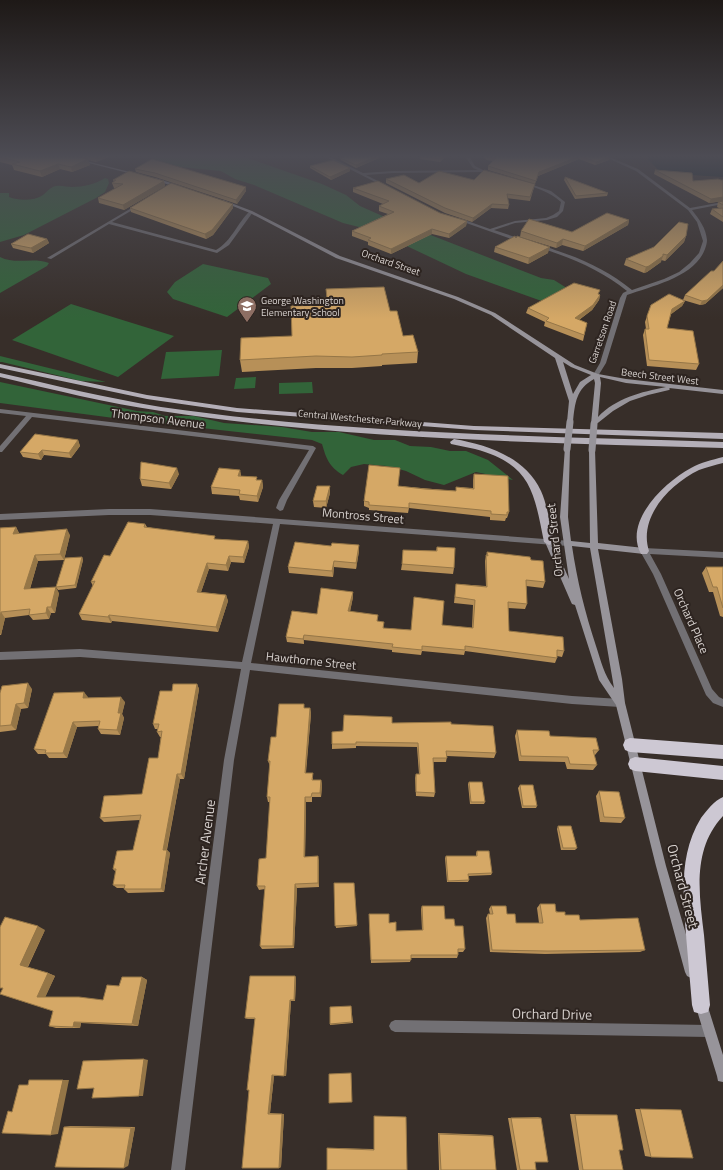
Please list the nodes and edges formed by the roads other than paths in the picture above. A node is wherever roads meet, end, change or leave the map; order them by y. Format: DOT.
graph roads {
  1 [pos="129,211"];
  2 [pos="247,211"];
  3 [pos="561,211"];
  4 [pos="690,211"];
  5 [pos="251,212"];
  6 [pos="449,217"];
  7 [pos="109,223"];
  8 [pos="490,230"];
  9 [pos="525,242"];
  10 [pos="532,244"];
  11 [pos="50,258"];
  12 [pos="630,291"];
  13 [pos="558,357"];
  14 [pos="0,366"];
  15 [pos="0,375"];
  16 [pos="596,375"];
  17 [pos="676,387"];
  18 [pos="723,392"];
  19 [pos="572,401"];
  20 [pos="0,411"];
  21 [pos="30,415"];
  22 [pos="594,424"];
  23 [pos="371,430"];
  24 [pos="723,436"];
  25 [pos="723,445"];
  26 [pos="0,450"];
  27 [pos="723,460"];
  28 [pos="280,508"];
  29 [pos="0,517"];
  30 [pos="277,521"];
  31 [pos="549,542"];
  32 [pos="568,544"];
  33 [pos="594,546"];
  34 [pos="644,551"];
  35 [pos="723,554"];
  36 [pos="582,617"];
  37 [pos="0,656"];
  38 [pos="246,666"];
  39 [pos="719,702"];
  40 [pos="620,703"];
  41 [pos="630,745"];
  42 [pos="723,752"];
  43 [pos="635,764"];
  44 [pos="723,773"];
  45 [pos="723,805"];
  46 [pos="701,1005"];
  47 [pos="395,1026"];
  48 [pos="709,1031"];
  49 [pos="723,1076"];
  50 [pos="178,1170"];
  1 -- 7 [label="street"];
  2 -- 5 [label="street, Orchard Street"];
  3 -- 8 [label="street"];
  4 -- 12 [label="street, Garretson Road"];
  5 -- 7 [label="street"];
  5 -- 13 [label="street, Orchard Street"];
  6 -- 8 [label="street"];
  7 -- 11 [label="street"];
  8 -- 9 [label="street"];
  10 -- 12 [label="street"];
  12 -- 16 [label="street, Garretson Road"];
  13 -- 16 [label="street, Orchard Street"];
  13 -- 19 [label="street"];
  14 -- 24 [label="main road, Central Westchester Parkway"];
  15 -- 23 [label="main road, Central Westchester Parkway"];
  16 -- 17 [label="street, Beech Street West"];
  16 -- 19 [label="street, Orchard Street"];
  16 -- 22 [label="street, Orchard Street"];
  17 -- 18 [label="street, Beech Street West"];
  17 -- 22 [label="street"];
  19 -- 32 [label="street, Orchard Street, bridge"];
  20 -- 21 [label="street, Thompson Avenue"];
  21 -- 26 [label="street"];
  21 -- 28 [label="street, Thompson Avenue"];
  22 -- 33 [label="street, Orchard Street, bridge"];
  23 -- 25 [label="main road, Central Westchester Parkway"];
  23 -- 31 [label="main road"];
  27 -- 34 [label="main road"];
  29 -- 30 [label="street, Montross Street"];
  30 -- 31 [label="street, Montross Street"];
  30 -- 38 [label="street, Archer Avenue"];
  31 -- 32 [label="street, Montross Street"];
  31 -- 36 [label="street"];
  32 -- 33 [label="street, Montross Street"];
  32 -- 36 [label="street, Orchard Street"];
  33 -- 34 [label="street, Montross Street"];
  33 -- 40 [label="street, Orchard Street"];
  34 -- 35 [label="street, Montross Street"];
  34 -- 39 [label="street, Orchard Place"];
  36 -- 40 [label="street, Orchard Street"];
  37 -- 38 [label="street, Hawthorne Street"];
  38 -- 40 [label="street, Hawthorne Street"];
  38 -- 50 [label="street, Archer Avenue"];
  40 -- 41 [label="street, Orchard Street"];
  41 -- 42 [label="highway"];
  41 -- 43 [label="street, Orchard Street"];
  43 -- 44 [label="highway"];
  43 -- 46 [label="street, Orchard Street"];
  45 -- 46 [label="highway"];
  46 -- 48 [label="street, Orchard Street"];
  47 -- 48 [label="street, Orchard Drive"];
  48 -- 49 [label="street, Orchard Street"];
}
